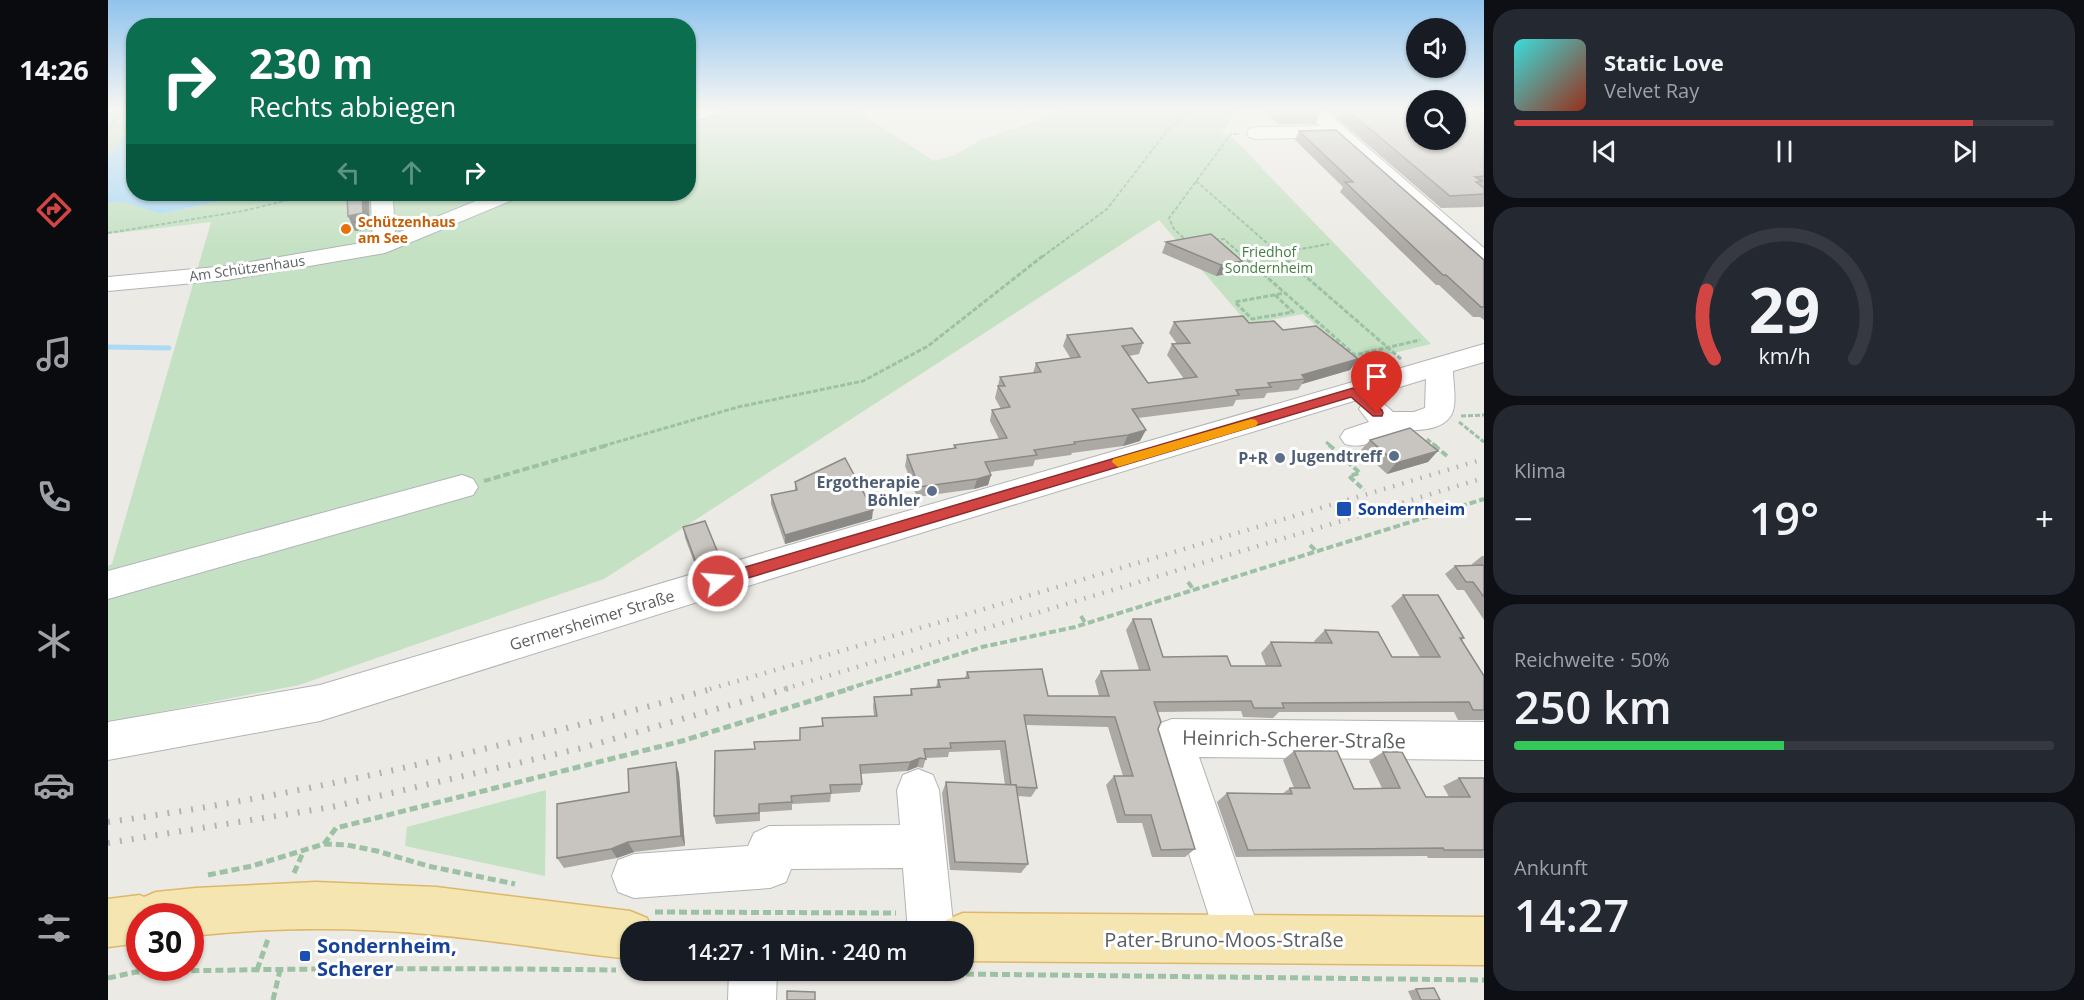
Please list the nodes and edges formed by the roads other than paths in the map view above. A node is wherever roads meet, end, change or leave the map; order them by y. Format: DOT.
graph roads {
  1 [pos="1364,155"];
  2 [pos="382,201"];
  3 [pos="493,201"];
  4 [pos="385,246"];
  5 [pos="1484,260"];
  6 [pos="108,284"];
  7 [pos="1484,353"];
  8 [pos="1429,369"];
  9 [pos="1353,392"];
  10 [pos="1385,422"];
  11 [pos="1355,437"];
  12 [pos="462,488"];
  13 [pos="108,585"];
  14 [pos="108,741"];
  15 [pos="1484,741"];
  16 [pos="918,790"];
  17 [pos="923,846"];
  18 [pos="634,876"];
  19 [pos="204,912"];
  20 [pos="126,921"];
  21 [pos="930,921"];
  22 [pos="108,923"];
  23 [pos="974,937"];
  24 [pos="1239,938"];
  25 [pos="1484,941"];
  26 [pos="620,952"];
  27 [pos="753,981"];
  28 [pos="752,1000"];
  1 -- 5 [label="street"];
  2 -- 4 [label="street"];
  3 -- 4 [label="street, Am Schützenhaus"];
  4 -- 6 [label="street, Am Schützenhaus"];
  7 -- 8 [label="street, Germersheimer Straße"];
  8 -- 9 [label="street, Germersheimer Straße"];
  8 -- 10 [label="street"];
  9 -- 10 [label="street"];
  9 -- 14 [label="street, Germersheimer Straße"];
  10 -- 11 [label="street"];
  12 -- 13 [label="street"];
  15 -- 24 [label="street, Heinrich-Scherer-Straße"];
  16 -- 17 [label="street"];
  17 -- 18 [label="street"];
  17 -- 21 [label="street"];
  19 -- 26 [label="main road"];
  20 -- 22 [label="main road"];
  23 -- 24 [label="main road, Pater-Bruno-Moos-Straße"];
  24 -- 25 [label="main road, Pater-Bruno-Moos-Straße"];
  27 -- 28 [label="street"];
}
